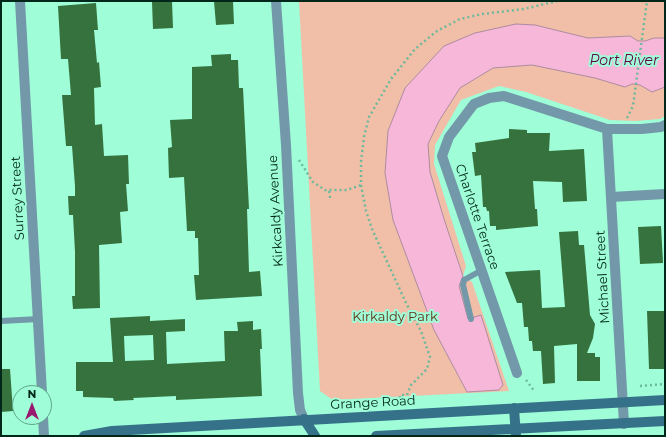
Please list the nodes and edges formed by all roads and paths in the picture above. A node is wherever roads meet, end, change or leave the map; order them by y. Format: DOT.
graph roads {
  1 [pos="20,1"];
  2 [pos="276,1"];
  3 [pos="557,1"];
  4 [pos="647,1"];
  5 [pos="665,124"];
  6 [pos="607,129"];
  7 [pos="621,129"];
  8 [pos="286,145"];
  9 [pos="361,186"];
  10 [pos="329,191"];
  11 [pos="665,194"];
  12 [pos="611,197"];
  13 [pos="330,198"];
  14 [pos="482,270"];
  15 [pos="38,319"];
  16 [pos="471,319"];
  17 [pos="1,321"];
  18 [pos="517,373"];
  19 [pos="665,384"];
  20 [pos="42,385"];
  21 [pos="640,386"];
  22 [pos="400,400"];
  23 [pos="665,400"];
  24 [pos="622,402"];
  25 [pos="514,408"];
  26 [pos="304,419"];
  27 [pos="665,421"];
  28 [pos="624,424"];
  29 [pos="43,425"];
  30 [pos="516,432"];
  31 [pos="44,436"];
  32 [pos="84,436"];
  33 [pos="315,436"];
  34 [pos="376,436"];
  1 -- 15 [label="street, Surrey Street"];
  2 -- 8 [label="street, Kirkcaldy Avenue"];
  3 -- 9 [label="path"];
  4 -- 7 [label="path"];
  5 -- 7 [label="street, Charlotte Terrace"];
  6 -- 7 [label="street, Charlotte Terrace"];
  6 -- 12 [label="street, Michael Street"];
  6 -- 14 [label="street, Charlotte Terrace"];
  8 -- 10 [label="path"];
  8 -- 26 [label="street, Kirkcaldy Avenue"];
  9 -- 10 [label="path"];
  9 -- 22 [label="path"];
  10 -- 13 [label="path"];
  11 -- 12 [label="street"];
  12 -- 24 [label="street, Michael Street"];
  14 -- 16 [label="lane"];
  14 -- 18 [label="street, Charlotte Terrace"];
  15 -- 17 [label="lane"];
  15 -- 20 [label="street, Surrey Street"];
  19 -- 21 [label="path"];
  23 -- 24 [label="main road, Grange Road"];
  24 -- 25 [label="main road, Grange Road"];
  24 -- 28 [label="street, Michael Street"];
  25 -- 26 [label="main road, Grange Road"];
  25 -- 30 [label="main road"];
  26 -- 32 [label="main road, Grange Road"];
  26 -- 33 [label="main road"];
  27 -- 28 [label="main road"];
  28 -- 30 [label="main road"];
  29 -- 31 [label="street"];
  30 -- 34 [label="main road"];
}
